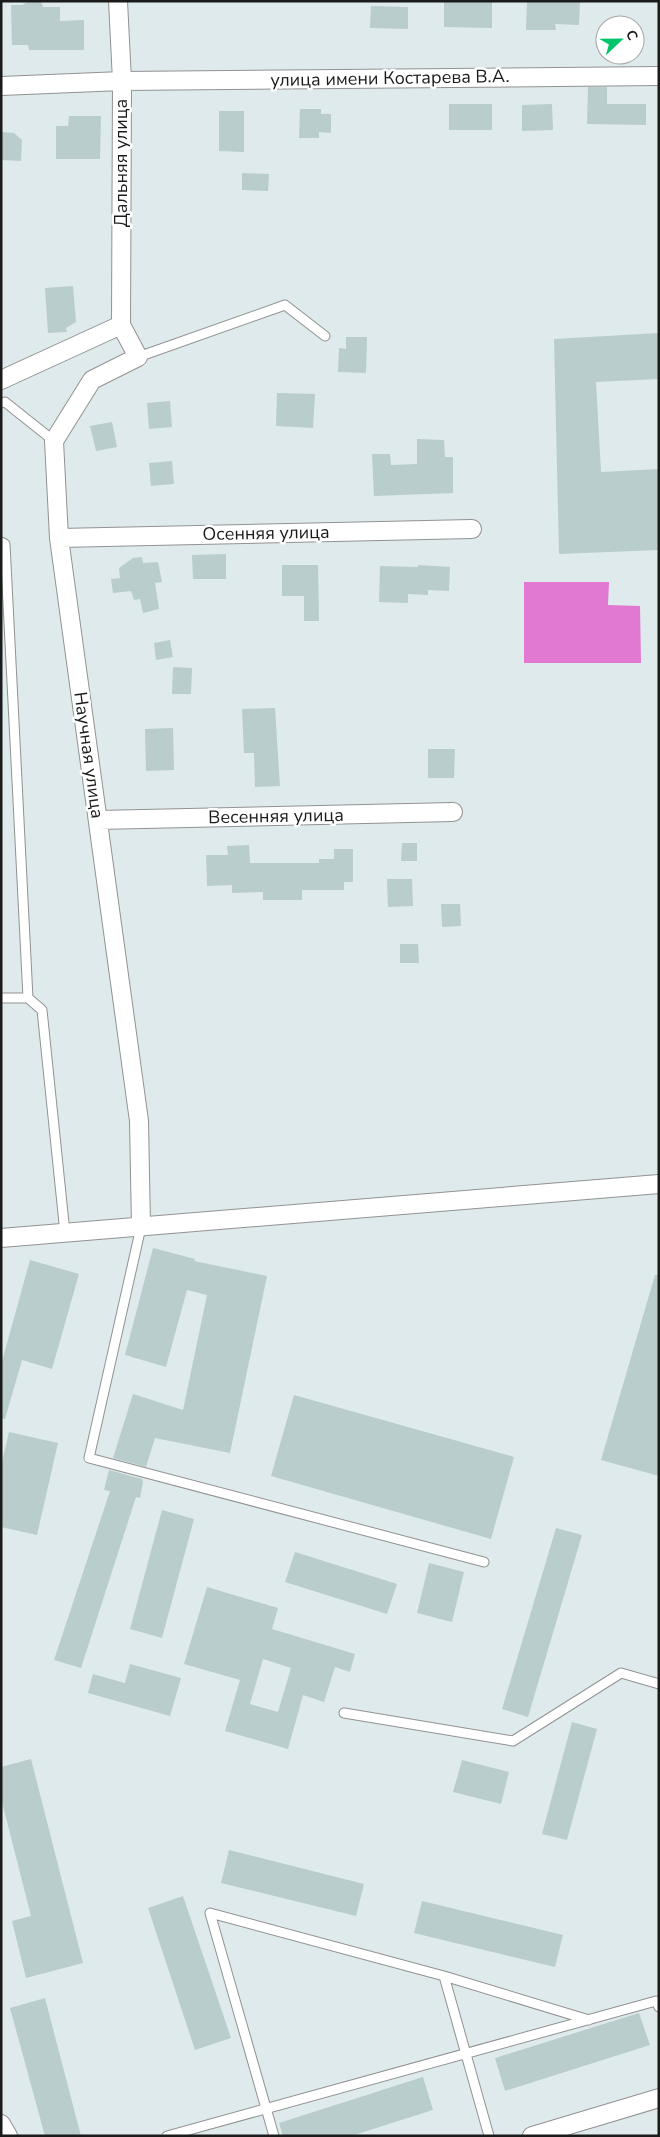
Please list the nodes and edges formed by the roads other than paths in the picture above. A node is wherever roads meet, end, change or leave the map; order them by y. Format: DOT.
graph roads {
  1 [pos="118,1"];
  2 [pos="659,76"];
  3 [pos="122,81"];
  4 [pos="1,86"];
  5 [pos="121,325"];
  6 [pos="325,336"];
  7 [pos="138,357"];
  8 [pos="1,380"];
  9 [pos="1,403"];
  10 [pos="54,441"];
  11 [pos="472,529"];
  12 [pos="59,538"];
  13 [pos="1,542"];
  14 [pos="453,812"];
  15 [pos="98,820"];
  16 [pos="1,998"];
  17 [pos="28,998"];
  18 [pos="659,1184"];
  19 [pos="141,1227"];
  20 [pos="65,1233"];
  21 [pos="1,1238"];
  22 [pos="484,1562"];
  23 [pos="659,1684"];
  24 [pos="344,1713"];
  25 [pos="444,1976"];
  26 [pos="659,2007"];
  27 [pos="589,2020"];
  28 [pos="466,2053"];
  29 [pos="659,2098"];
  30 [pos="266,2108"];
  31 [pos="1,2124"];
  32 [pos="8,2136"];
  33 [pos="167,2136"];
  34 [pos="274,2136"];
  35 [pos="490,2136"];
  36 [pos="532,2136"];
  1 -- 3 [label="street, Дальняя улица"];
  2 -- 3 [label="street, улица имени Костарева В.А."];
  3 -- 4 [label="street, улица имени Костарева В.А."];
  3 -- 5 [label="street, Дальняя улица"];
  5 -- 7 [label="street"];
  5 -- 8 [label="street"];
  6 -- 7 [label="lane"];
  7 -- 10 [label="street"];
  9 -- 10 [label="lane"];
  10 -- 12 [label="street, Научная улица"];
  11 -- 12 [label="street, Осенняя улица"];
  12 -- 15 [label="street, Научная улица"];
  13 -- 17 [label="lane"];
  14 -- 15 [label="street, Весенняя улица"];
  15 -- 19 [label="street, Научная улица"];
  16 -- 17 [label="lane"];
  17 -- 20 [label="lane"];
  18 -- 19 [label="street"];
  19 -- 20 [label="street"];
  19 -- 22 [label="lane"];
  20 -- 21 [label="street"];
  23 -- 24 [label="lane"];
  25 -- 27 [label="lane"];
  25 -- 28 [label="lane"];
  25 -- 30 [label="lane"];
  26 -- 27 [label="lane"];
  27 -- 28 [label="lane"];
  28 -- 30 [label="lane"];
  28 -- 35 [label="lane"];
  29 -- 36 [label="street"];
  30 -- 33 [label="lane"];
  30 -- 34 [label="lane"];
  31 -- 32 [label="street"];
}
